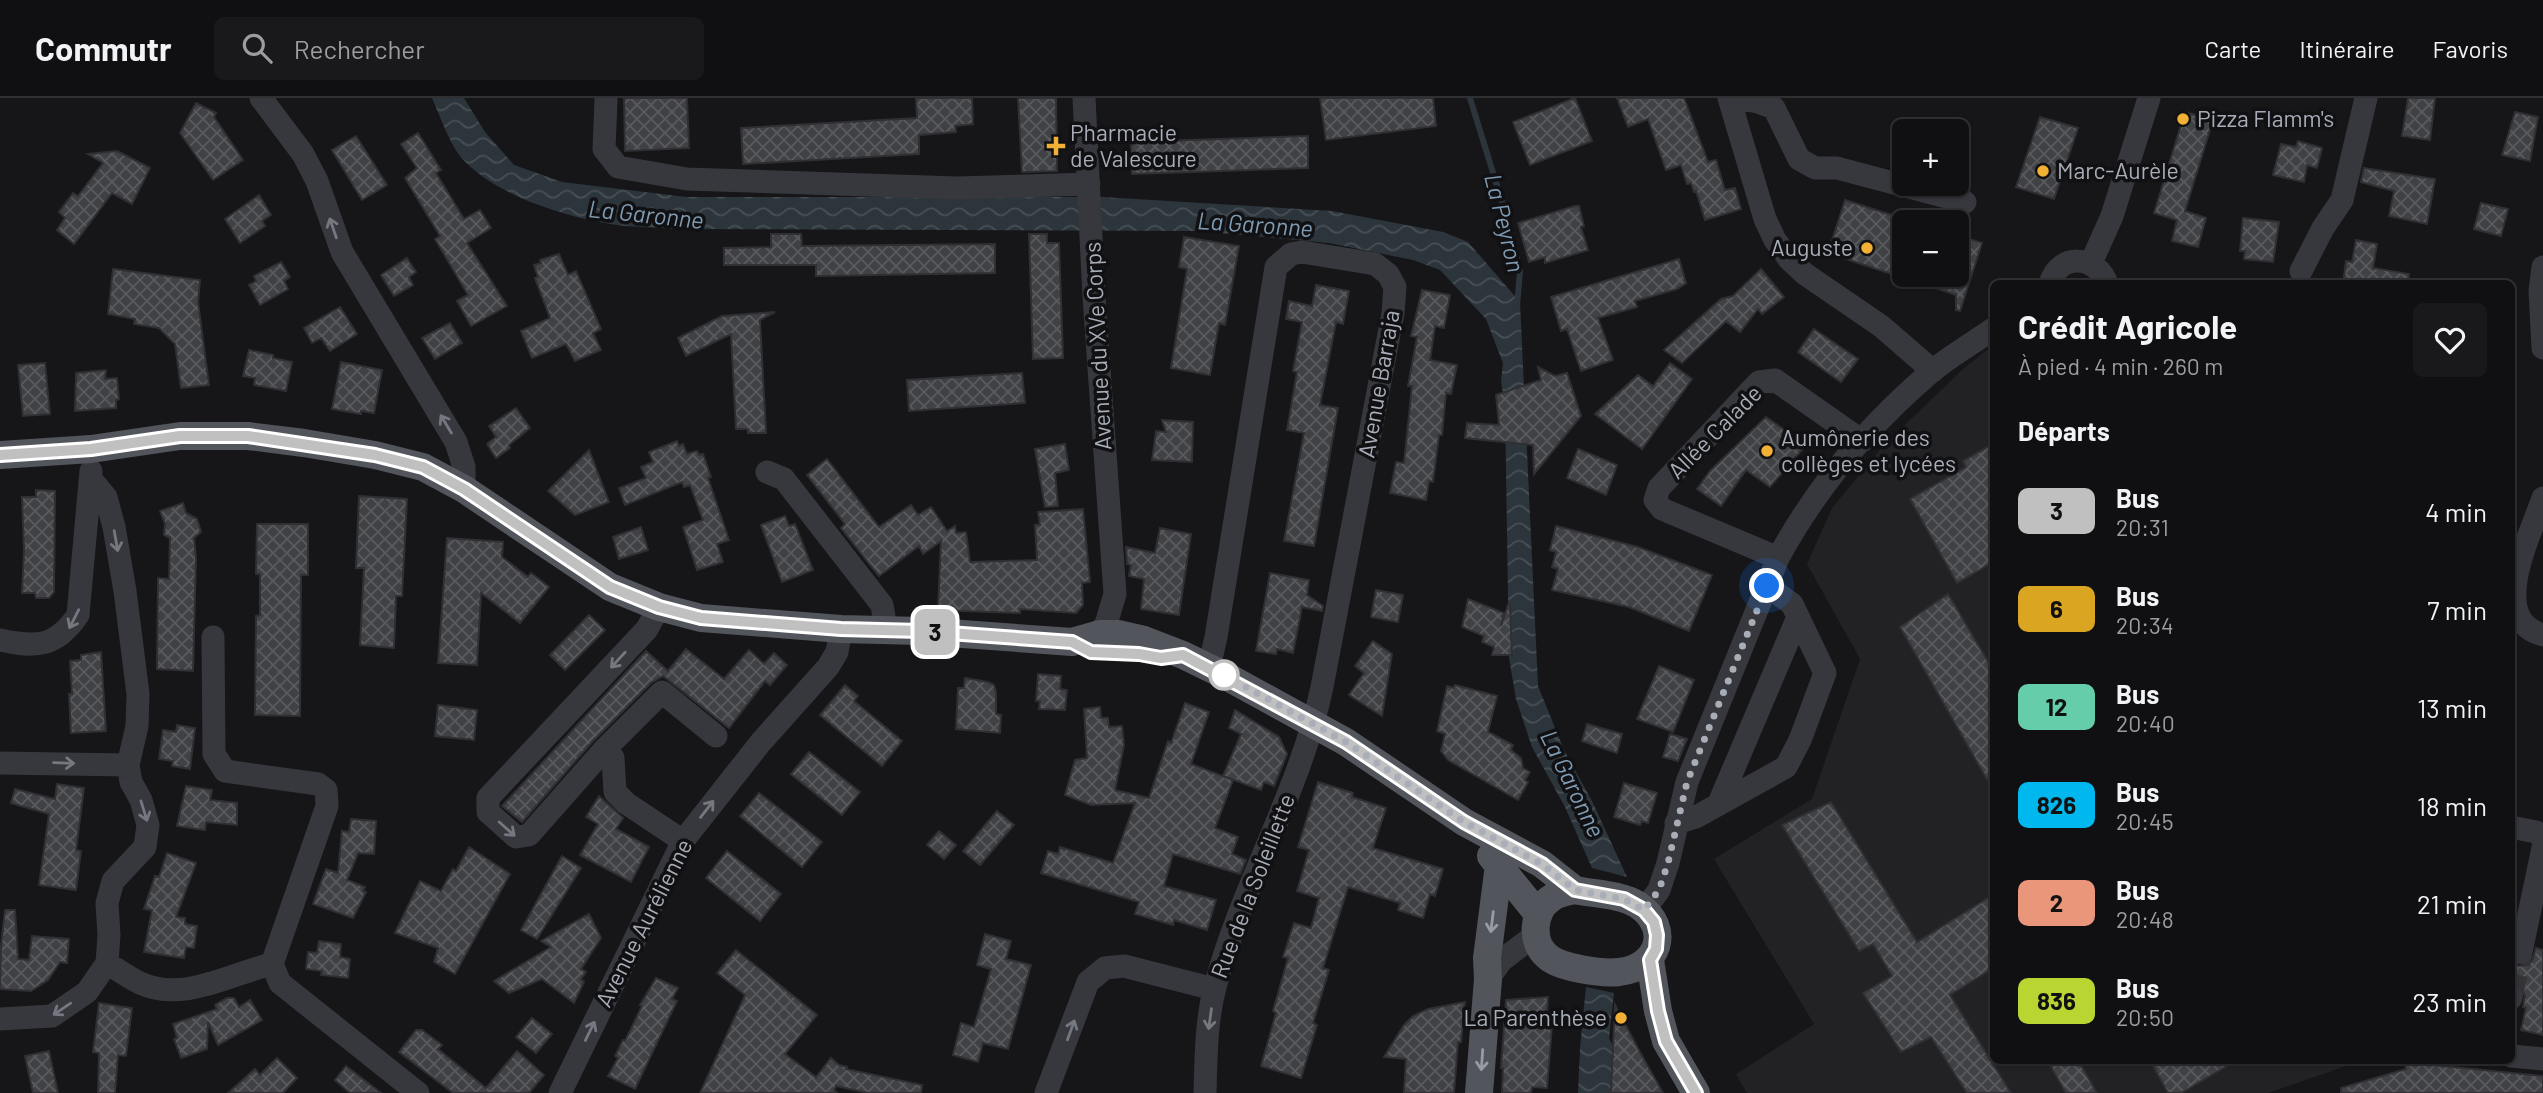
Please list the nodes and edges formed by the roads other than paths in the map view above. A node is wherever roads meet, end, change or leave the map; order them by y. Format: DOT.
graph roads {
  1 [pos="261,98"];
  2 [pos="1084,98"];
  3 [pos="1730,98"];
  4 [pos="2149,98"];
  5 [pos="2366,98"];
  6 [pos="606,100"];
  7 [pos="1089,189"];
  8 [pos="1965,202"];
  9 [pos="2091,263"];
  10 [pos="2543,267"];
  11 [pos="2301,271"];
  12 [pos="2052,280"];
  13 [pos="2105,280"];
  14 [pos="1990,331"];
  15 [pos="2543,348"];
  16 [pos="1933,370"];
  17 [pos="1862,442"];
  18 [pos="91,449"];
  19 [pos="0,455"];
  20 [pos="767,472"];
  21 [pos="91,479"];
  22 [pos="464,489"];
  23 [pos="2543,498"];
  24 [pos="1778,558"];
  25 [pos="2515,579"];
  26 [pos="1767,586"];
  27 [pos="1115,594"];
  28 [pos="2515,603"];
  29 [pos="659,607"];
  30 [pos="1803,626"];
  31 [pos="841,629"];
  32 [pos="886,629"];
  33 [pos="2543,635"];
  34 [pos="213,637"];
  35 [pos="0,640"];
  36 [pos="1144,640"];
  37 [pos="1085,641"];
  38 [pos="1183,655"];
  39 [pos="1209,668"];
  40 [pos="1314,724"];
  41 [pos="716,736"];
  42 [pos="603,751"];
  43 [pos="0,763"];
  44 [pos="128,765"];
  45 [pos="1729,799"];
  46 [pos="1464,822"];
  47 [pos="1676,823"];
  48 [pos="2515,828"];
  49 [pos="2543,838"];
  50 [pos="683,841"];
  51 [pos="2543,848"];
  52 [pos="1499,865"];
  53 [pos="1575,890"];
  54 [pos="1644,910"];
  55 [pos="1537,924"];
  56 [pos="2522,952"];
  57 [pos="1650,960"];
  58 [pos="107,963"];
  59 [pos="272,964"];
  60 [pos="1488,979"];
  61 [pos="1214,989"];
  62 [pos="0,1019"];
  63 [pos="2515,1056"];
  64 [pos="2543,1059"];
  65 [pos="418,1093"];
  66 [pos="560,1093"];
  67 [pos="1046,1093"];
  68 [pos="1205,1093"];
  69 [pos="1479,1093"];
  70 [pos="1696,1093"];
  22 -- 1 [label="street, one-way"];
  2 -- 7 [label="street, Avenue du XVe Corps"];
  3 -- 8 [label="street"];
  3 -- 16 [label="street"];
  4 -- 9 [label="street"];
  5 -- 11 [label="street"];
  6 -- 7 [label="street"];
  7 -- 27 [label="street, Avenue du XVe Corps"];
  9 -- 12 [label="street"];
  9 -- 13 [label="street"];
  10 -- 15 [label="street"];
  14 -- 16 [label="street"];
  16 -- 17 [label="street"];
  17 -- 24 [label="street"];
  17 -- 24 [label="street, Allée Calade"];
  18 -- 19 [label="main road"];
  18 -- 21 [label="street"];
  18 -- 22 [label="main road"];
  20 -- 32 [label="street"];
  21 -- 35 [label="street, one-way"];
  21 -- 44 [label="street, one-way"];
  22 -- 29 [label="main road"];
  23 -- 25 [label="street"];
  24 -- 26 [label="street"];
  26 -- 30 [label="street"];
  26 -- 47 [label="street"];
  27 -- 36 [label="street, Avenue du XVe Corps"];
  27 -- 37 [label="street, Avenue du XVe Corps"];
  28 -- 33 [label="street"];
  29 -- 31 [label="main road"];
  29 -- 42 [label="street, one-way"];
  30 -- 45 [label="street"];
  30 -- 45 [label="street"];
  31 -- 32 [label="main road"];
  50 -- 31 [label="street, Avenue Aurélienne, one-way"];
  32 -- 37 [label="main road"];
  34 -- 59 [label="street"];
  36 -- 37 [label="main road"];
  36 -- 38 [label="main road"];
  37 -- 38 [label="main road"];
  38 -- 39 [label="main road"];
  39 -- 40 [label="main road"];
  39 -- 40 [label="street, Avenue Barraja"];
  40 -- 46 [label="main road"];
  40 -- 61 [label="street, Rue de la Soleillette"];
  41 -- 42 [label="street"];
  42 -- 50 [label="street"];
  43 -- 44 [label="street, one-way"];
  44 -- 58 [label="street, one-way"];
  45 -- 47 [label="street"];
  46 -- 52 [label="main road"];
  46 -- 53 [label="main road"];
  47 -- 54 [label="street"];
  48 -- 49 [label="street"];
  66 -- 50 [label="street, Avenue Aurélienne, one-way"];
  51 -- 56 [label="street"];
  52 -- 55 [label="main road"];
  52 -- 60 [label="main road, one-way"];
  53 -- 54 [label="main road"];
  53 -- 55 [label="main road"];
  54 -- 57 [label="main road"];
  55 -- 57 [label="main road"];
  55 -- 60 [label="street"];
  57 -- 70 [label="main road"];
  58 -- 59 [label="street"];
  58 -- 62 [label="street, one-way"];
  59 -- 65 [label="street"];
  60 -- 69 [label="main road, one-way"];
  67 -- 61 [label="street, one-way"];
  61 -- 68 [label="street, Rue de la Soleillette, one-way"];
  63 -- 64 [label="street"];
}
